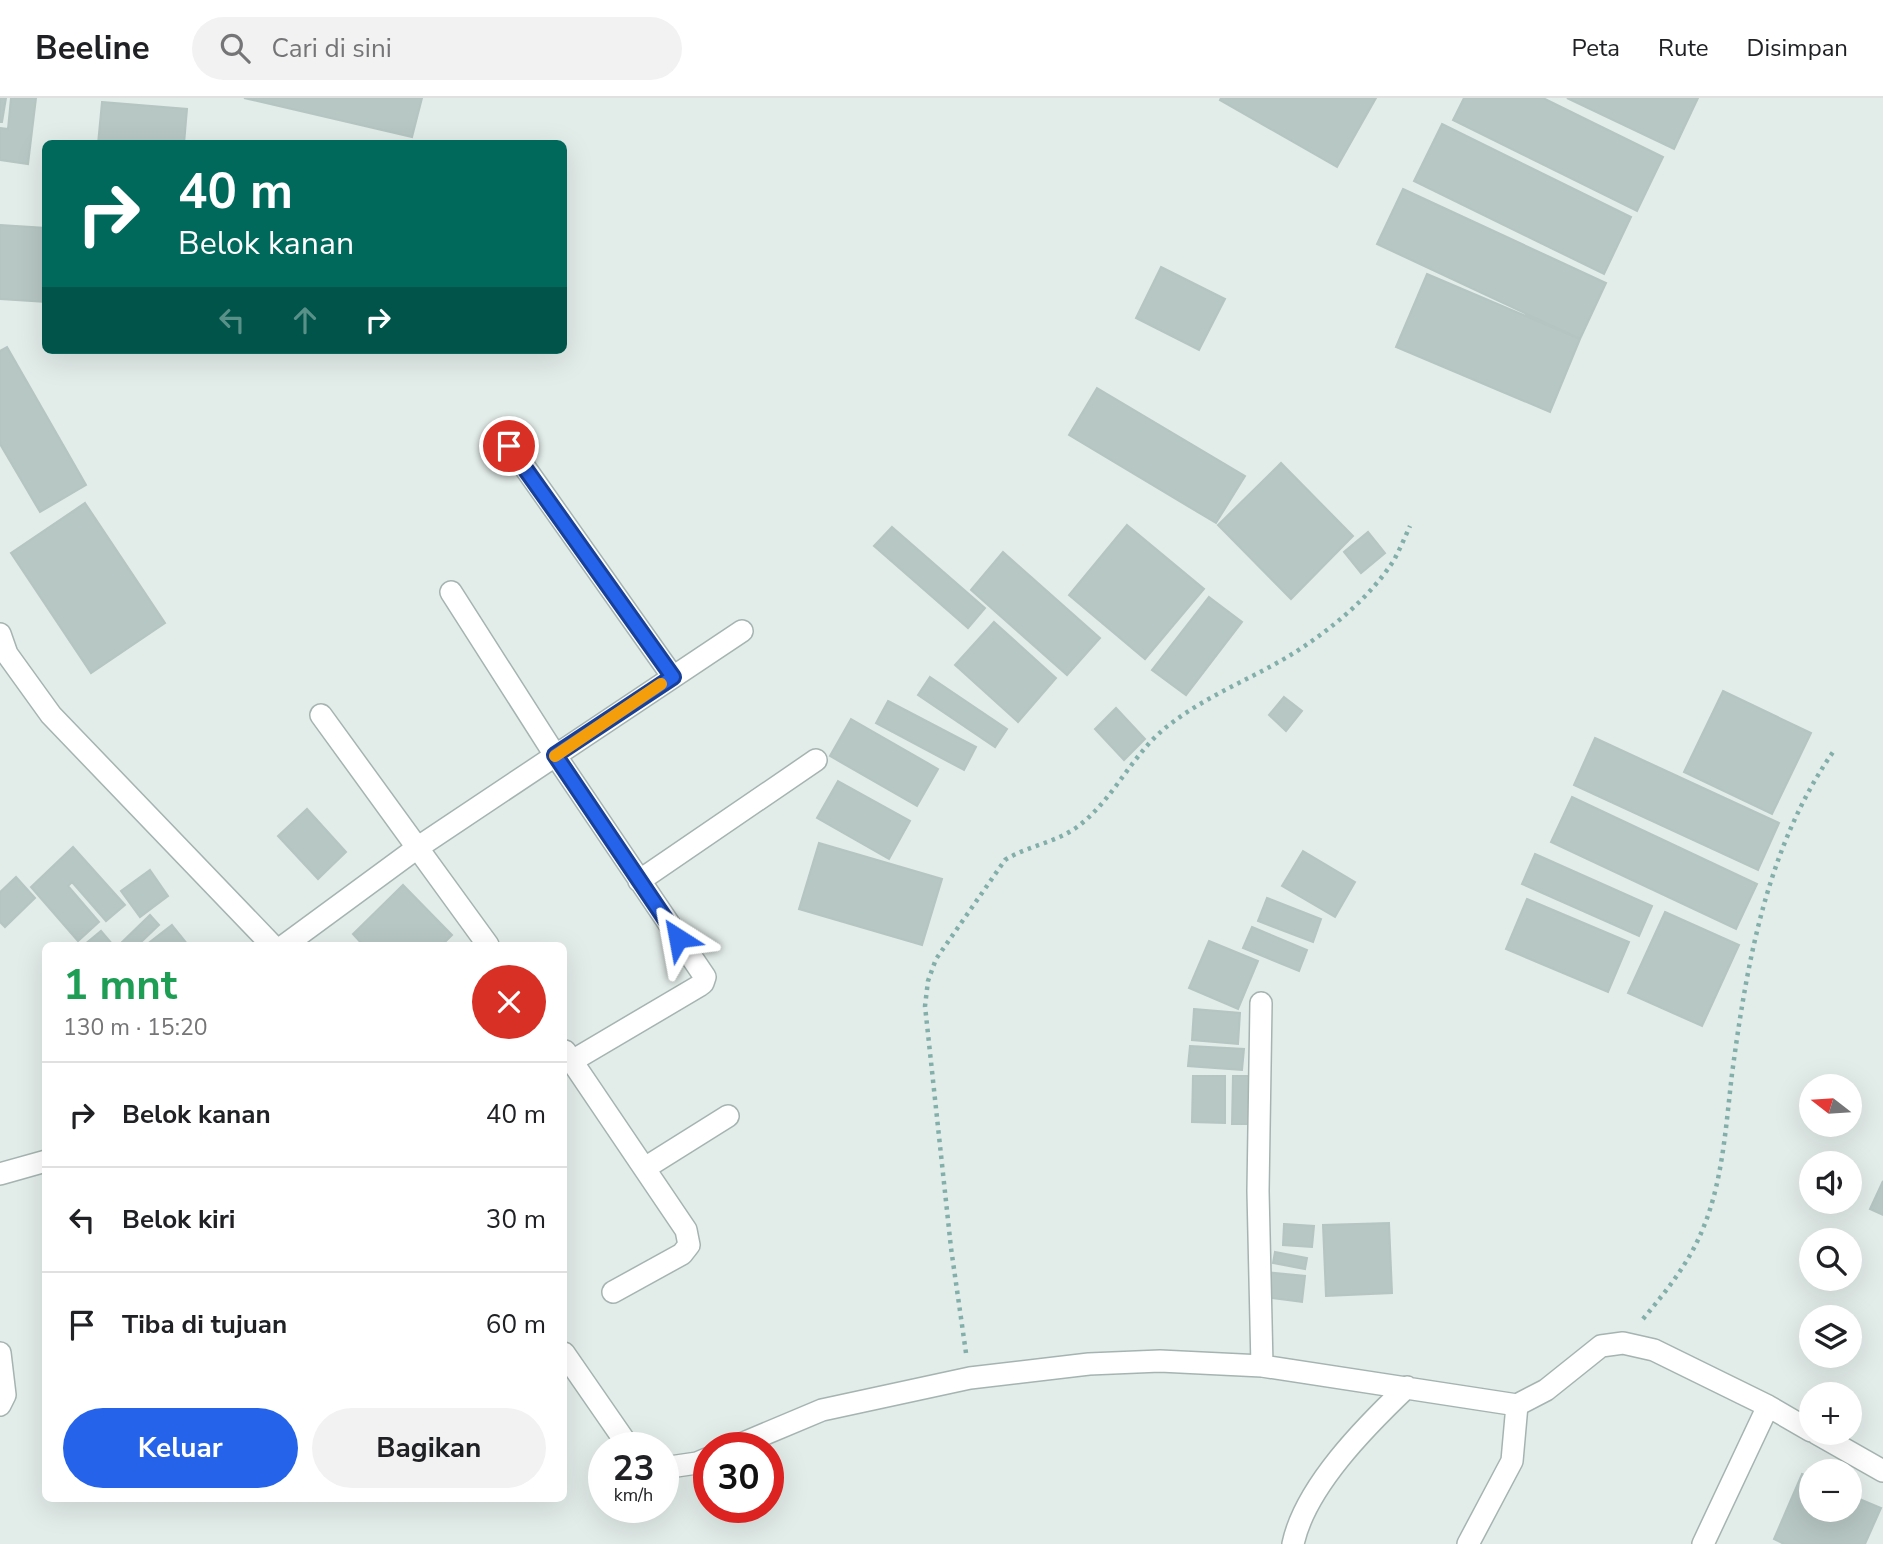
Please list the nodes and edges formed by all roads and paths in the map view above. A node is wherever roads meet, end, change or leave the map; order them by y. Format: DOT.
graph roads {
  1 [pos="509,446"];
  2 [pos="1410,526"];
  3 [pos="451,592"];
  4 [pos="742,631"];
  5 [pos="0,634"];
  6 [pos="673,677"];
  7 [pos="321,715"];
  8 [pos="1833,752"];
  9 [pos="555,755"];
  10 [pos="816,760"];
  11 [pos="417,848"];
  12 [pos="639,881"];
  13 [pos="269,942"];
  14 [pos="289,942"];
  15 [pos="486,942"];
  16 [pos="1261,1003"];
  17 [pos="568,1055"];
  18 [pos="728,1116"];
  19 [pos="42,1162"];
  20 [pos="645,1168"];
  21 [pos="0,1174"];
  22 [pos="612,1292"];
  23 [pos="1623,1343"];
  24 [pos="0,1353"];
  25 [pos="567,1357"];
  26 [pos="1262,1366"];
  27 [pos="970,1378"];
  28 [pos="1406,1387"];
  29 [pos="0,1405"];
  30 [pos="1517,1405"];
  31 [pos="1768,1406"];
  32 [pos="1799,1423"];
  33 [pos="619,1432"];
  34 [pos="770,1432"];
  35 [pos="1837,1445"];
  36 [pos="1883,1471"];
  37 [pos="1293,1544"];
  38 [pos="1468,1544"];
  39 [pos="1703,1544"];
  1 -- 6 [label="street"];
  2 -- 27 [label="path"];
  3 -- 9 [label="street"];
  4 -- 6 [label="street"];
  5 -- 13 [label="street"];
  6 -- 9 [label="street"];
  7 -- 11 [label="street"];
  8 -- 23 [label="path"];
  9 -- 11 [label="street"];
  9 -- 12 [label="street"];
  10 -- 12 [label="street"];
  11 -- 14 [label="street"];
  11 -- 15 [label="street"];
  12 -- 17 [label="street"];
  16 -- 26 [label="street"];
  17 -- 20 [label="street"];
  18 -- 20 [label="street"];
  19 -- 21 [label="street"];
  20 -- 22 [label="street"];
  23 -- 30 [label="street"];
  23 -- 31 [label="street"];
  24 -- 29 [label="street"];
  25 -- 33 [label="street"];
  26 -- 27 [label="street"];
  26 -- 28 [label="street"];
  27 -- 34 [label="street"];
  28 -- 30 [label="street"];
  28 -- 37 [label="street"];
  30 -- 38 [label="street"];
  31 -- 32 [label="street"];
  31 -- 39 [label="street"];
  35 -- 36 [label="street"];
}
